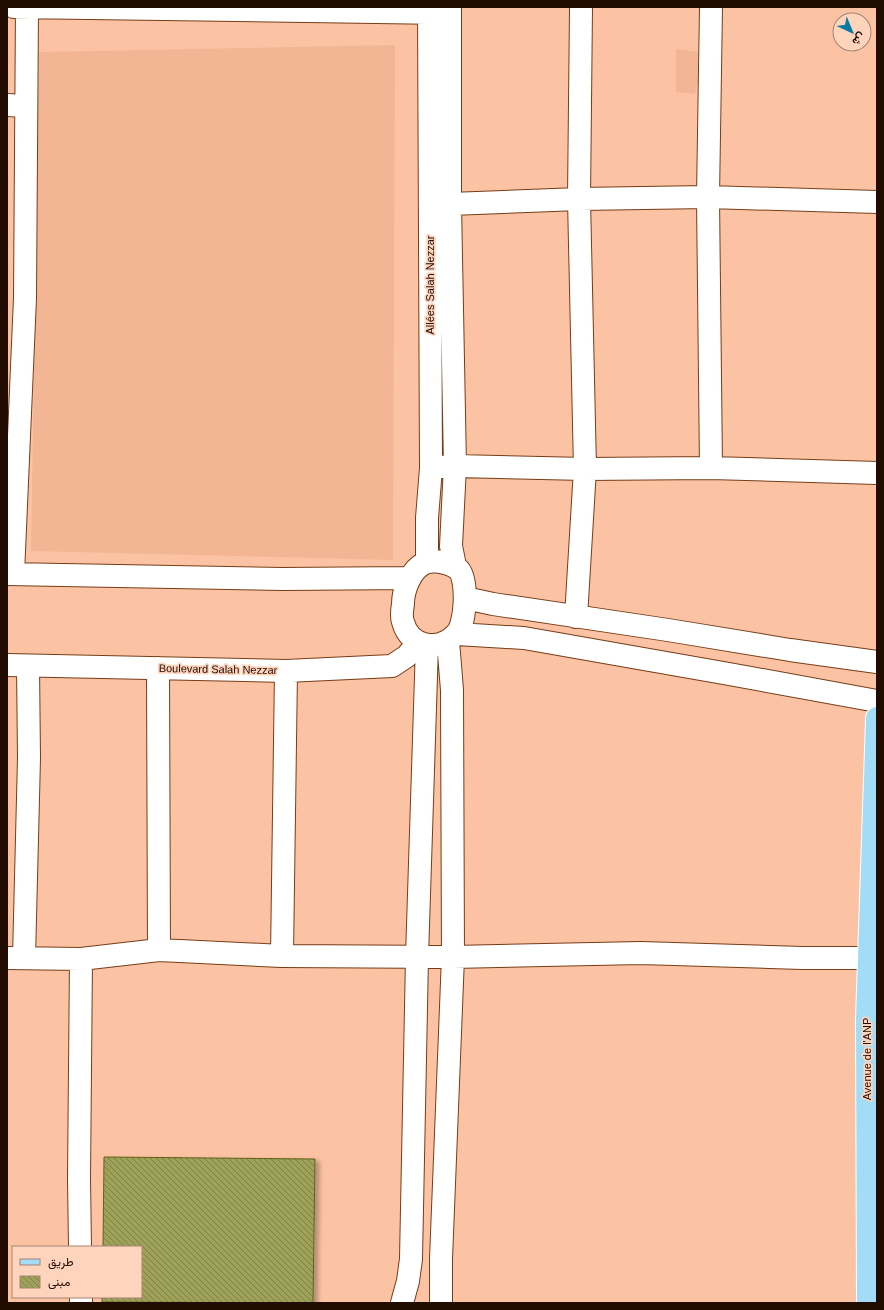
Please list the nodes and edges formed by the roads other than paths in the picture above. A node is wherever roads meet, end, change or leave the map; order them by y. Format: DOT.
graph roads {
  1 [pos="14,7"];
  2 [pos="27,7"];
  3 [pos="581,7"];
  4 [pos="711,7"];
  5 [pos="89,8"];
  6 [pos="261,9"];
  7 [pos="440,10"];
  8 [pos="17,106"];
  9 [pos="708,197"];
  10 [pos="579,199"];
  11 [pos="877,202"];
  12 [pos="450,204"];
  13 [pos="16,298"];
  14 [pos="455,466"];
  15 [pos="431,468"];
  16 [pos="711,468"];
  17 [pos="585,469"];
  18 [pos="877,473"];
  19 [pos="427,562"];
  20 [pos="455,566"];
  21 [pos="10,574"];
  22 [pos="409,578"];
  23 [pos="465,598"];
  24 [pos="576,617"];
  25 [pos="453,637"];
  26 [pos="713,637"];
  27 [pos="422,643"];
  28 [pos="877,662"];
  29 [pos="18,665"];
  30 [pos="158,668"];
  31 [pos="704,669"];
  32 [pos="286,670"];
  33 [pos="877,701"];
  34 [pos="877,718"];
  35 [pos="160,950"];
  36 [pos="282,956"];
  37 [pos="417,957"];
  38 [pos="453,957"];
  39 [pos="16,958"];
  40 [pos="869,958"];
  41 [pos="81,959"];
  42 [pos="872,1020"];
  43 [pos="80,1246"];
  44 [pos="402,1303"];
  45 [pos="441,1303"];
  46 [pos="868,1303"];
  1 -- 2 [label="street"];
  2 -- 5 [label="street"];
  2 -- 8 [label="street"];
  3 -- 10 [label="street"];
  4 -- 9 [label="street"];
  5 -- 6 [label="street"];
  6 -- 7 [label="street"];
  7 -- 12 [label="street"];
  7 -- 15 [label="street, Allées Salah Nezzar"];
  8 -- 13 [label="street"];
  9 -- 10 [label="street"];
  9 -- 11 [label="street"];
  9 -- 16 [label="street"];
  10 -- 12 [label="street"];
  10 -- 17 [label="street"];
  12 -- 14 [label="street"];
  13 -- 21 [label="street"];
  14 -- 15 [label="street"];
  14 -- 17 [label="street"];
  14 -- 20 [label="street"];
  15 -- 19 [label="street, Allées Salah Nezzar"];
  16 -- 17 [label="street"];
  16 -- 18 [label="street"];
  17 -- 24 [label="street"];
  19 -- 20 [label="street"];
  19 -- 22 [label="street"];
  20 -- 23 [label="street"];
  21 -- 22 [label="street"];
  22 -- 27 [label="street"];
  23 -- 24 [label="street"];
  23 -- 25 [label="street"];
  24 -- 26 [label="street"];
  25 -- 27 [label="street"];
  25 -- 31 [label="street"];
  25 -- 38 [label="street"];
  26 -- 28 [label="street"];
  26 -- 31 [label="street"];
  27 -- 32 [label="street, Boulevard Salah Nezzar"];
  27 -- 37 [label="street"];
  29 -- 30 [label="street, Boulevard Salah Nezzar"];
  29 -- 39 [label="street"];
  30 -- 32 [label="street, Boulevard Salah Nezzar"];
  30 -- 35 [label="street"];
  31 -- 33 [label="street"];
  32 -- 36 [label="street"];
  34 -- 40 [label="main road, Avenue de l'ANP"];
  35 -- 36 [label="street"];
  35 -- 41 [label="street"];
  36 -- 37 [label="street"];
  37 -- 38 [label="street"];
  37 -- 44 [label="street"];
  38 -- 40 [label="street"];
  38 -- 45 [label="street"];
  39 -- 41 [label="street"];
  40 -- 42 [label="main road, Avenue de l'ANP"];
  41 -- 43 [label="street"];
  42 -- 46 [label="main road, Avenue de l'ANP"];
}
